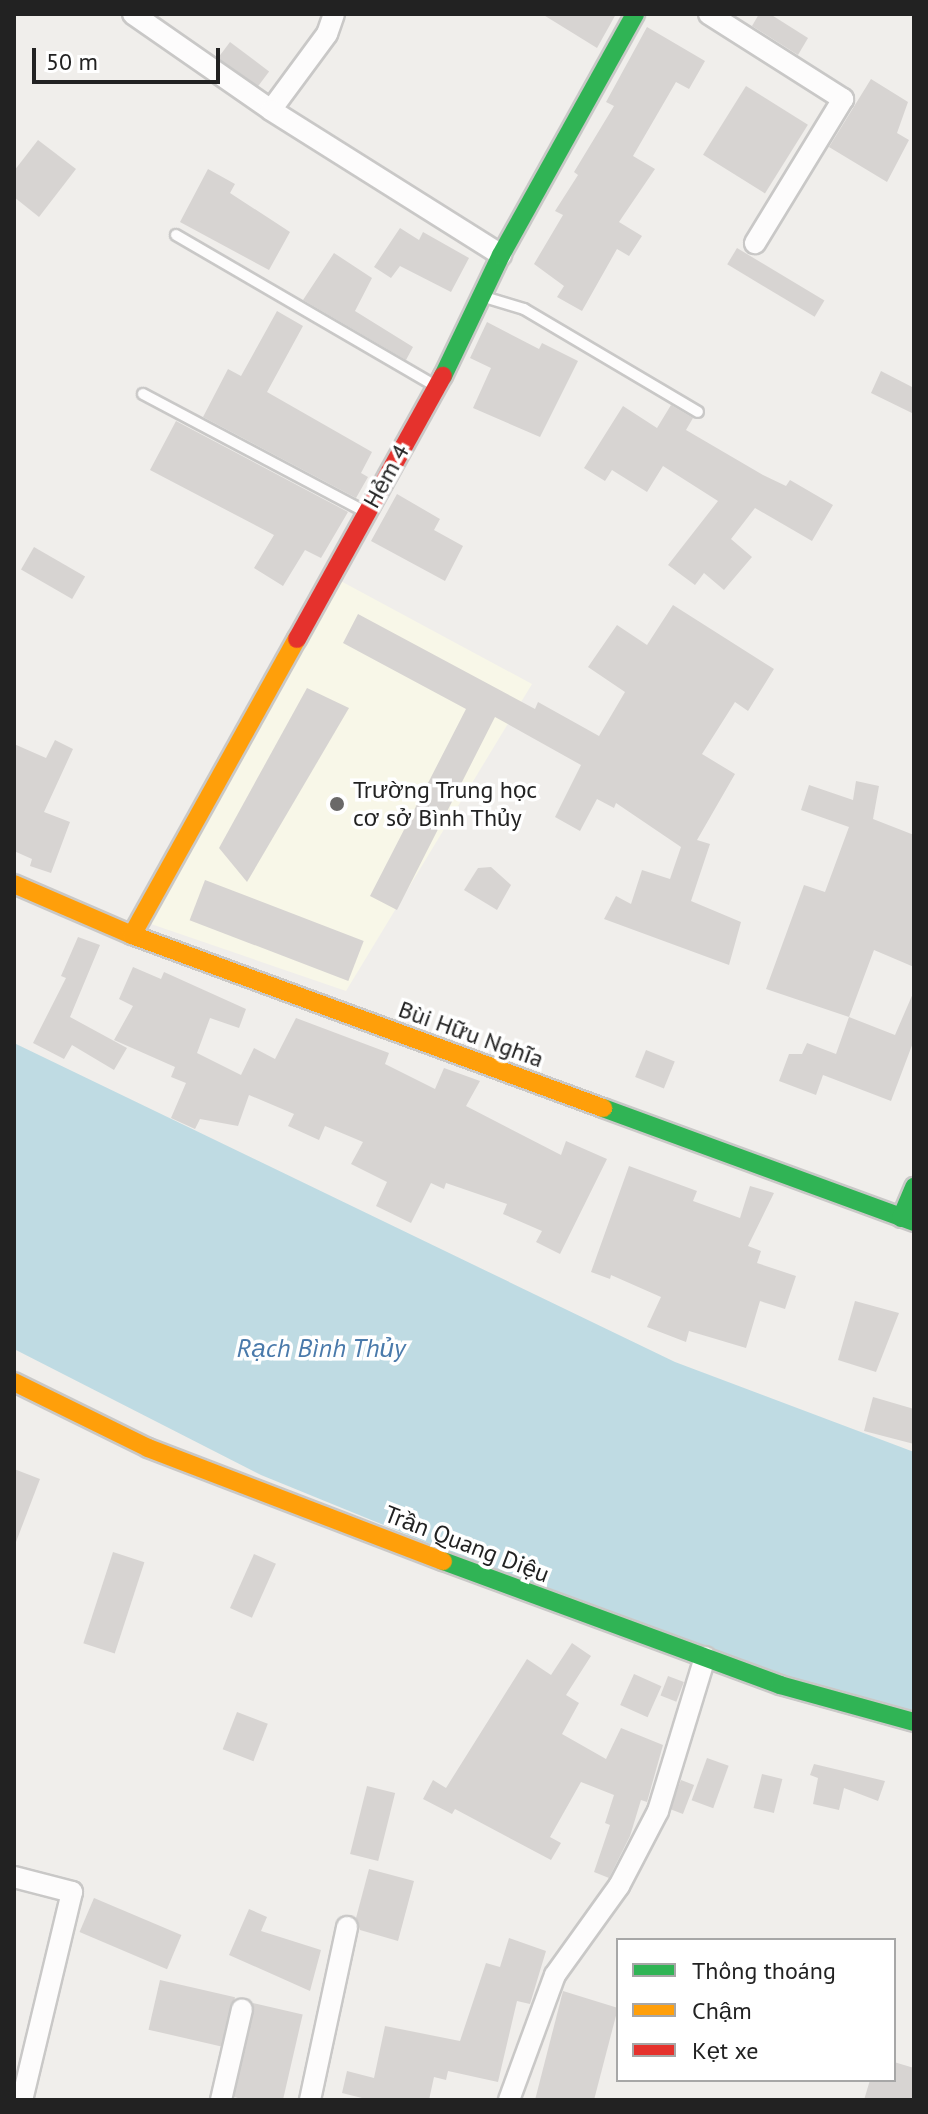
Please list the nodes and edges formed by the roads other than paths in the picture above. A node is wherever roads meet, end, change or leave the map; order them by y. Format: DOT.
graph roads {
  1 [pos="133,14"];
  2 [pos="334,14"];
  3 [pos="635,14"];
  4 [pos="709,14"];
  5 [pos="271,110"];
  6 [pos="176,235"];
  7 [pos="755,243"];
  8 [pos="501,255"];
  9 [pos="479,296"];
  10 [pos="437,387"];
  11 [pos="143,394"];
  12 [pos="698,412"];
  13 [pos="366,512"];
  14 [pos="14,884"];
  15 [pos="132,935"];
  16 [pos="914,1187"];
  17 [pos="908,1220"];
  18 [pos="14,1382"];
  19 [pos="705,1657"];
  20 [pos="914,1722"];
  21 [pos="14,1877"];
  22 [pos="347,1927"];
  23 [pos="242,2009"];
  24 [pos="20,2093"];
  25 [pos="221,2100"];
  26 [pos="310,2100"];
  27 [pos="509,2100"];
  1 -- 5 [label="street"];
  2 -- 5 [label="street"];
  3 -- 8 [label="street, Hẻm 4"];
  4 -- 7 [label="street"];
  5 -- 8 [label="street"];
  6 -- 10 [label="lane"];
  8 -- 9 [label="street, Hẻm 4"];
  9 -- 10 [label="street, Hẻm 4"];
  9 -- 12 [label="lane"];
  10 -- 13 [label="street, Hẻm 4"];
  11 -- 13 [label="lane"];
  13 -- 15 [label="street, Hẻm 4"];
  14 -- 15 [label="street, Bùi Hữu Nghĩa"];
  15 -- 17 [label="street, Bùi Hữu Nghĩa"];
  16 -- 17 [label="street"];
  18 -- 19 [label="street, Trần Quang Diệu"];
  19 -- 20 [label="street, Trần Quang Diệu"];
  19 -- 27 [label="street"];
  21 -- 24 [label="street"];
  22 -- 26 [label="street"];
  23 -- 25 [label="street"];
}
